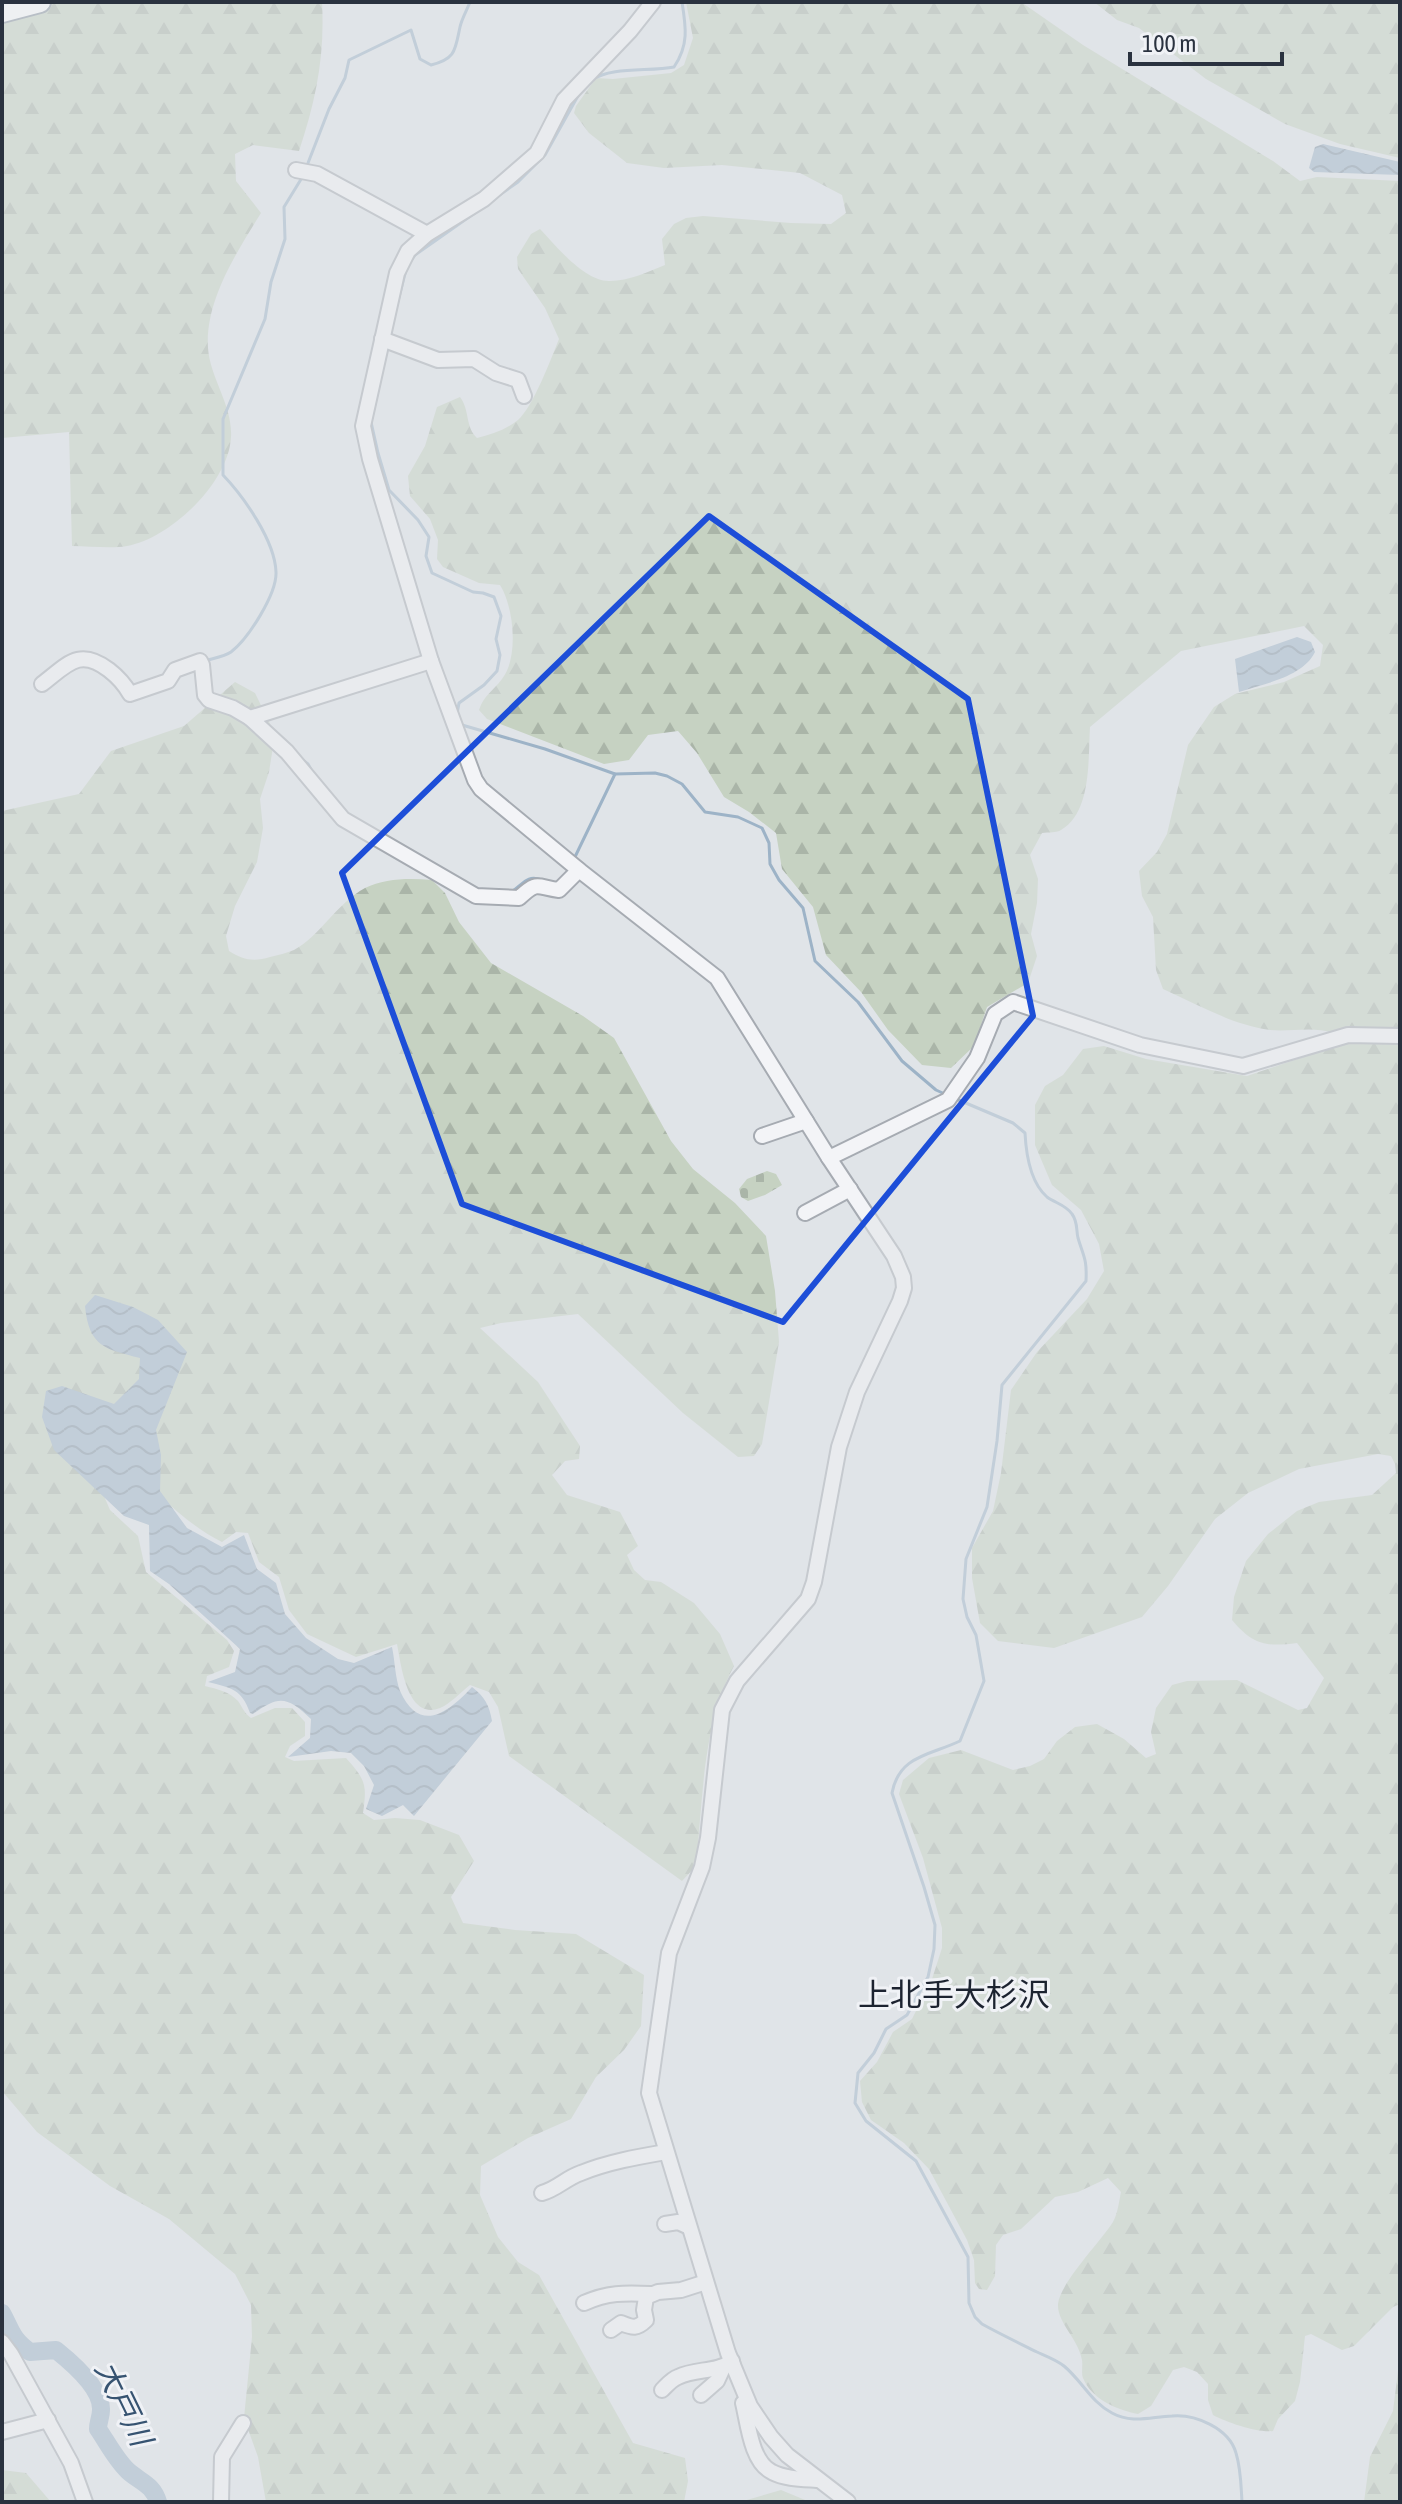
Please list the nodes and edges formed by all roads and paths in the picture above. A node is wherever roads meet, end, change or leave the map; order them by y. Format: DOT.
graph roads {
  1 [pos="40,2"];
  2 [pos="653,2"];
  3 [pos="2,12"];
  4 [pos="296,170"];
  5 [pos="427,234"];
  6 [pos="386,341"];
  7 [pos="524,396"];
  8 [pos="431,661"];
  9 [pos="42,684"];
  10 [pos="250,718"];
  11 [pos="579,870"];
  12 [pos="1400,1036"];
  13 [pos="806,1121"];
  14 [pos="762,1136"];
  15 [pos="829,1158"];
  16 [pos="850,1189"];
  17 [pos="805,1213"];
  18 [pos="666,2152"];
  19 [pos="542,2193"];
  20 [pos="665,2224"];
  21 [pos="689,2227"];
  22 [pos="706,2282"];
  23 [pos="652,2294"];
  24 [pos="584,2303"];
  25 [pos="611,2330"];
  26 [pos="2,2342"];
  27 [pos="727,2364"];
  28 [pos="662,2390"];
  29 [pos="701,2395"];
  30 [pos="48,2420"];
  31 [pos="243,2423"];
  32 [pos="2,2432"];
  33 [pos="818,2481"];
  34 [pos="85,2502"];
  35 [pos="221,2502"];
  36 [pos="848,2502"];
  1 -- 3 [label="highway"];
  2 -- 5 [label="street"];
  4 -- 5 [label="street"];
  5 -- 6 [label="street"];
  6 -- 7 [label="street"];
  6 -- 8 [label="street"];
  8 -- 10 [label="street"];
  8 -- 11 [label="street"];
  9 -- 10 [label="street"];
  10 -- 11 [label="street"];
  11 -- 13 [label="street"];
  12 -- 15 [label="street"];
  13 -- 14 [label="street"];
  13 -- 15 [label="street"];
  15 -- 16 [label="street"];
  16 -- 17 [label="street"];
  16 -- 18 [label="street"];
  18 -- 19 [label="street"];
  18 -- 21 [label="street"];
  20 -- 21 [label="street"];
  21 -- 22 [label="street"];
  22 -- 23 [label="street"];
  22 -- 27 [label="street"];
  23 -- 24 [label="street"];
  23 -- 25 [label="street"];
  26 -- 30 [label="street"];
  27 -- 28 [label="street"];
  27 -- 29 [label="street"];
  27 -- 33 [label="street"];
  27 -- 33 [label="street"];
  30 -- 32 [label="street"];
  30 -- 34 [label="street"];
  31 -- 35 [label="street"];
  33 -- 36 [label="street"];
}
